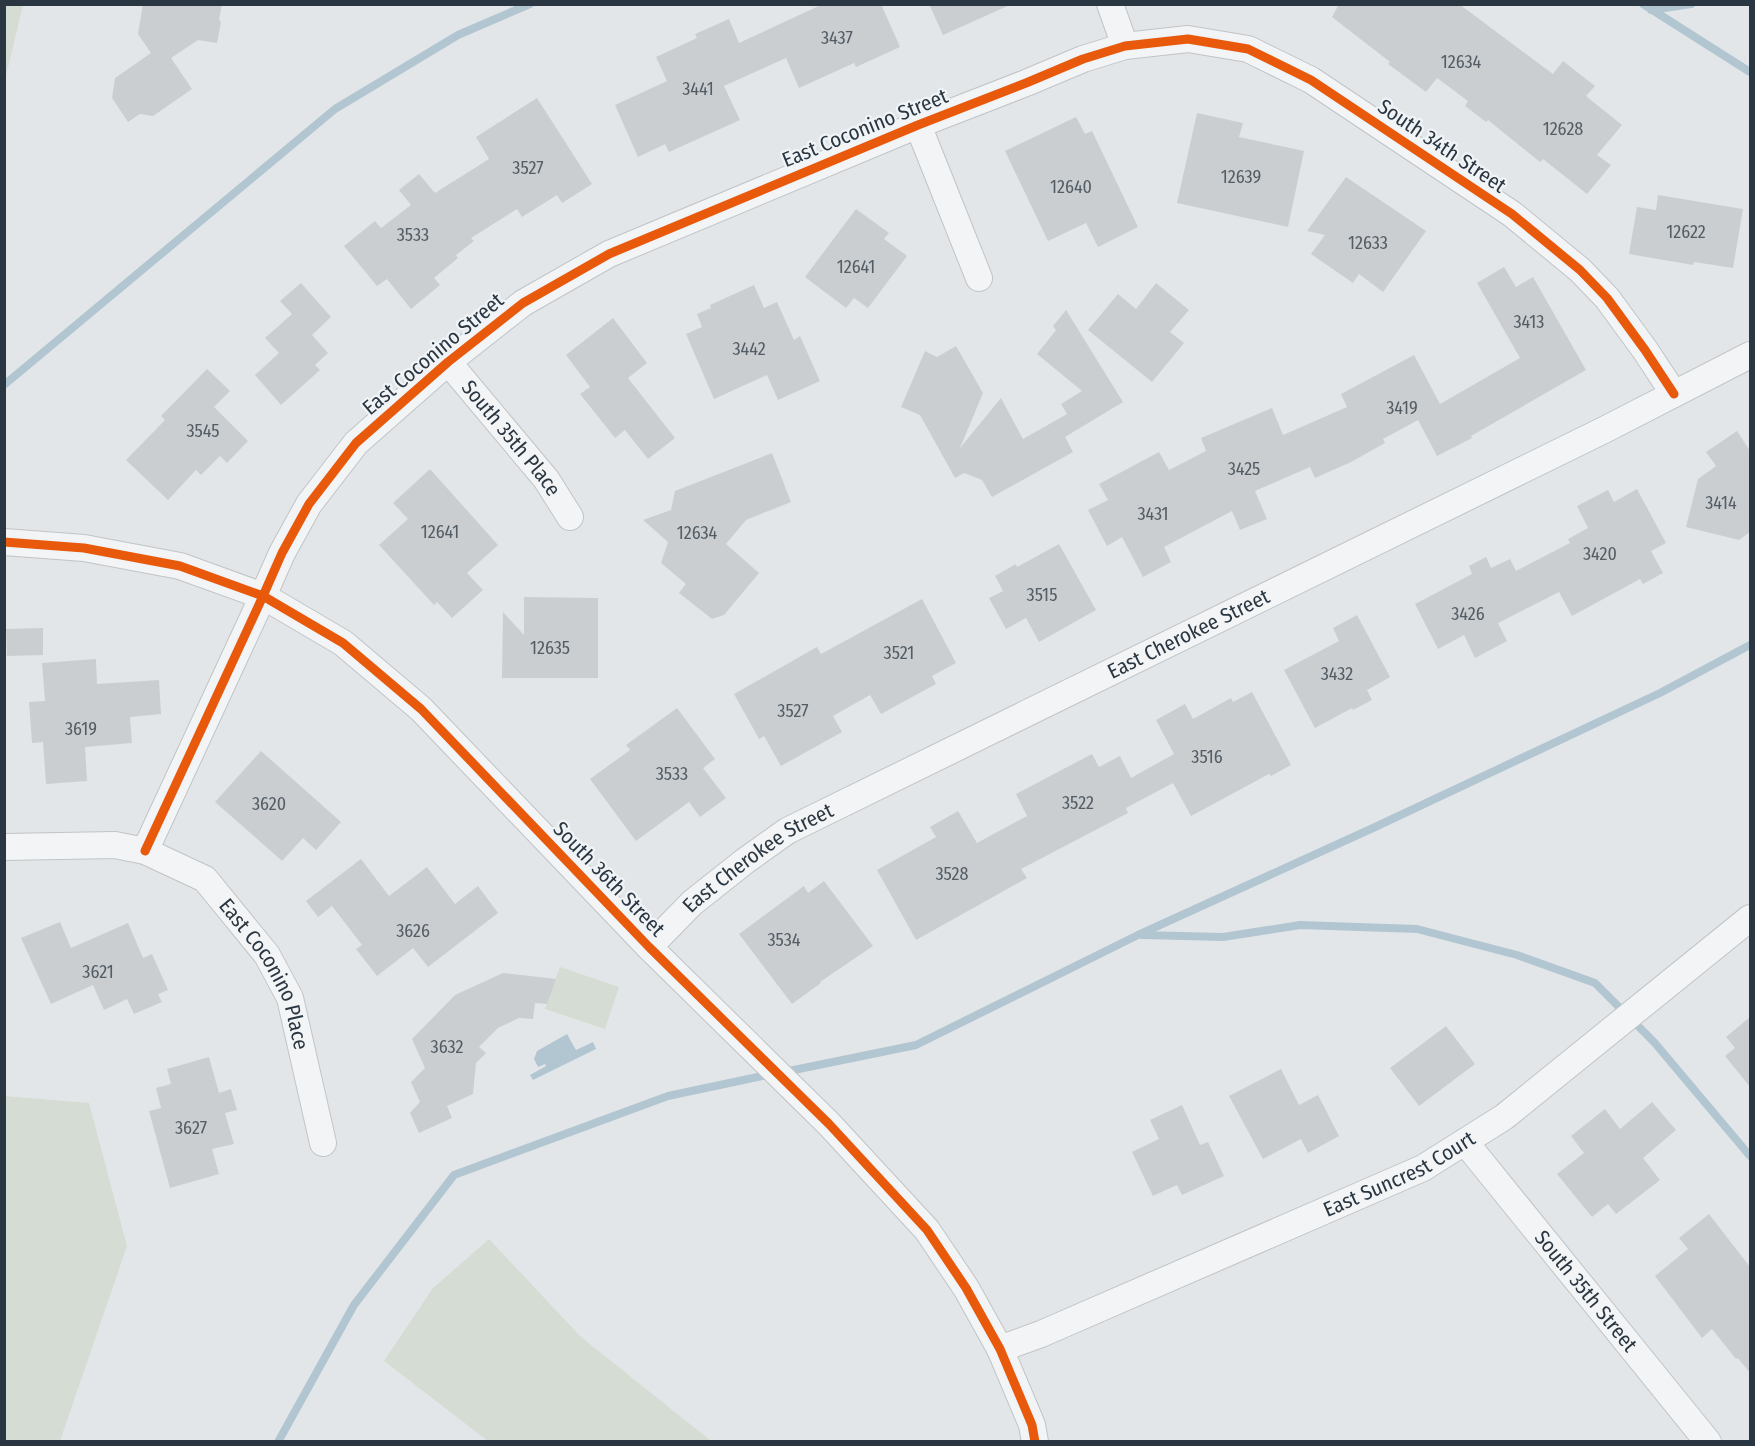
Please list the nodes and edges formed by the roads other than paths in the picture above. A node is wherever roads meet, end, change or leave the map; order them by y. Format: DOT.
graph roads {
  1 [pos="1110,4"];
  2 [pos="1125,46"];
  3 [pos="918,125"];
  4 [pos="979,278"];
  5 [pos="1750,355"];
  6 [pos="448,362"];
  7 [pos="1674,394"];
  8 [pos="570,517"];
  9 [pos="4,542"];
  10 [pos="264,596"];
  11 [pos="4,847"];
  12 [pos="145,851"];
  13 [pos="1750,918"];
  14 [pos="650,947"];
  15 [pos="1465,1142"];
  16 [pos="323,1143"];
  17 [pos="1000,1349"];
  18 [pos="1035,1442"];
  19 [pos="1708,1442"];
  1 -- 2 [label="street"];
  2 -- 3 [label="street, East Coconino Street"];
  2 -- 7 [label="street, South 34th Street"];
  3 -- 4 [label="street"];
  3 -- 6 [label="street, East Coconino Street"];
  5 -- 7 [label="street, East Cherokee Street"];
  6 -- 8 [label="street, South 35th Place"];
  6 -- 10 [label="street, East Coconino Street"];
  7 -- 14 [label="street, East Cherokee Street"];
  9 -- 10 [label="street, South 36th Street"];
  10 -- 12 [label="street, East Coconino Street"];
  10 -- 14 [label="street, South 36th Street"];
  11 -- 12 [label="street, East Coconino Place"];
  12 -- 16 [label="street, East Coconino Place"];
  13 -- 15 [label="street, East Suncrest Court"];
  14 -- 17 [label="street, South 36th Street"];
  15 -- 17 [label="street, East Suncrest Court"];
  15 -- 19 [label="street, South 35th Street"];
  17 -- 18 [label="street, South 36th Street"];
}
